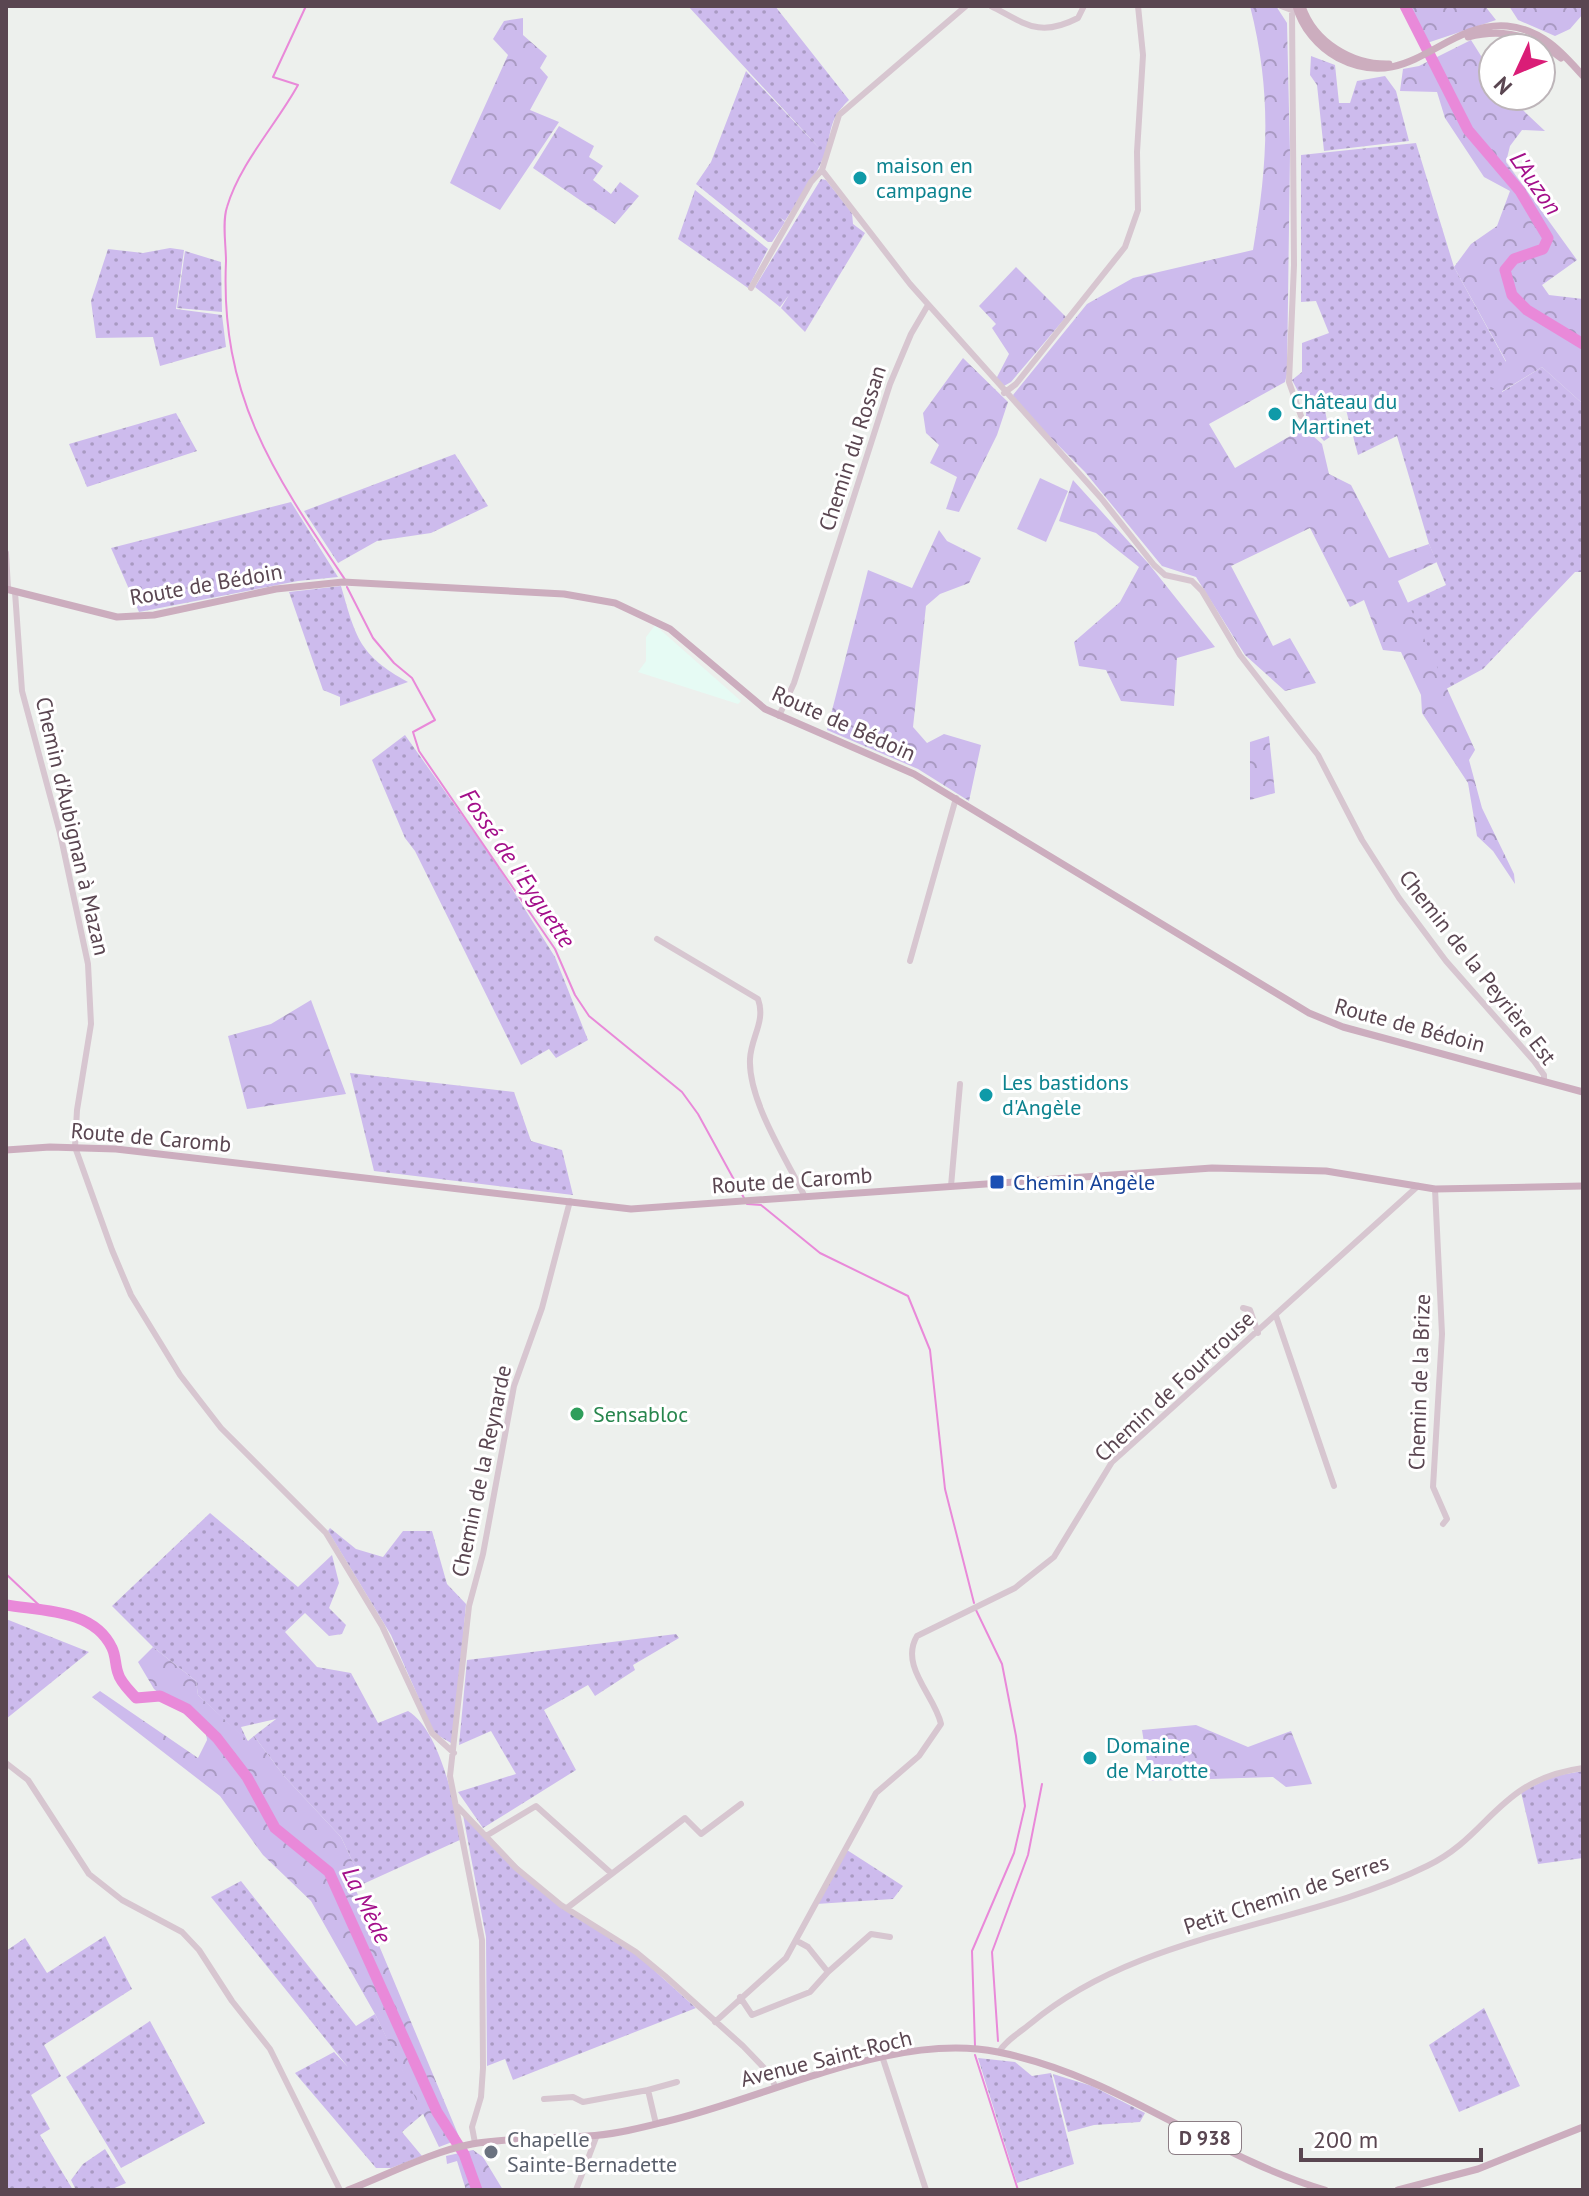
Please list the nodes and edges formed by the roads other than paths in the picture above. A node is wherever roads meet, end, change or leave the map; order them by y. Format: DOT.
graph roads {
  1 [pos="966,6"];
  2 [pos="991,6"];
  3 [pos="1084,6"];
  4 [pos="1138,6"];
  5 [pos="1281,6"];
  6 [pos="1297,9"];
  7 [pos="1407,63"];
  8 [pos="1582,75"];
  9 [pos="822,170"];
  10 [pos="751,288"];
  11 [pos="928,305"];
  12 [pos="1004,393"];
  13 [pos="1301,416"];
  14 [pos="6,553"];
  15 [pos="9,590"];
  16 [pos="779,716"];
  17 [pos="956,798"];
  18 [pos="657,939"];
  19 [pos="910,961"];
  20 [pos="1544,1081"];
  21 [pos="960,1084"];
  22 [pos="1583,1092"];
  23 [pos="75,1147"];
  24 [pos="6,1150"];
  25 [pos="951,1186"];
  26 [pos="1418,1186"];
  27 [pos="1583,1186"];
  28 [pos="1435,1189"];
  29 [pos="805,1197"];
  30 [pos="570,1201"];
  31 [pos="1243,1308"];
  32 [pos="1276,1316"];
  33 [pos="1258,1333"];
  34 [pos="1334,1486"];
  35 [pos="1443,1524"];
  36 [pos="454,1753"];
  37 [pos="6,1763"];
  38 [pos="1583,1768"];
  39 [pos="741,1804"];
  40 [pos="458,1807"];
  41 [pos="486,1836"];
  42 [pos="611,1873"];
  43 [pos="567,1908"];
  44 [pos="890,1937"];
  45 [pos="797,1941"];
  46 [pos="828,1972"];
  47 [pos="740,1997"];
  48 [pos="715,2022"];
  49 [pos="999,2052"];
  50 [pos="883,2059"];
  51 [pos="677,2082"];
  52 [pos="775,2086"];
  53 [pos="648,2090"];
  54 [pos="544,2099"];
  55 [pos="656,2124"];
  56 [pos="1583,2127"];
  57 [pos="597,2135"];
  58 [pos="471,2144"];
  59 [pos="340,2190"];
  60 [pos="348,2190"];
  61 [pos="576,2190"];
  62 [pos="926,2190"];
  63 [pos="1325,2190"];
  64 [pos="1398,2190"];
  1 -- 9 [label="street"];
  2 -- 3 [label="street"];
  4 -- 12 [label="street"];
  5 -- 6 [label="street"];
  6 -- 7 [label="main road"];
  6 -- 7 [label="main road"];
  6 -- 13 [label="street"];
  7 -- 8 [label="main road"];
  9 -- 10 [label="street"];
  9 -- 11 [label="street"];
  11 -- 12 [label="street"];
  11 -- 16 [label="street, Chemin du Rossan"];
  12 -- 20 [label="street, Chemin de la Peyrière Est"];
  14 -- 15 [label="street, Chemin d'Aubignan à Mazan"];
  15 -- 16 [label="main road, Route de Bédoin"];
  15 -- 23 [label="street, Chemin d'Aubignan à Mazan"];
  16 -- 17 [label="main road, Route de Bédoin"];
  17 -- 19 [label="street"];
  17 -- 20 [label="main road, Route de Bédoin"];
  18 -- 29 [label="street"];
  20 -- 22 [label="main road, Route de Bédoin"];
  21 -- 25 [label="street"];
  23 -- 24 [label="main road, Route de Caromb"];
  23 -- 30 [label="main road, Route de Caromb"];
  23 -- 36 [label="street, Chemin d'Aubignan à Mazan"];
  25 -- 26 [label="main road, Route de Caromb"];
  25 -- 29 [label="main road, Route de Caromb"];
  26 -- 28 [label="main road, Route de Caromb"];
  26 -- 32 [label="street, Chemin de Fourtrouse"];
  27 -- 28 [label="main road, Route de Caromb"];
  28 -- 35 [label="street, Chemin de la Brize"];
  29 -- 30 [label="main road, Route de Caromb"];
  30 -- 36 [label="street, Chemin de la Reynarde"];
  31 -- 33 [label="street"];
  32 -- 33 [label="street, Chemin de Fourtrouse"];
  32 -- 34 [label="street"];
  33 -- 45 [label="street, Chemin de Fourtrouse"];
  36 -- 40 [label="street"];
  37 -- 59 [label="street"];
  38 -- 49 [label="street, Petit Chemin de Serres"];
  39 -- 42 [label="street"];
  40 -- 41 [label="street"];
  40 -- 58 [label="street"];
  41 -- 42 [label="street"];
  41 -- 43 [label="street"];
  42 -- 43 [label="street"];
  43 -- 48 [label="street"];
  44 -- 46 [label="street"];
  45 -- 46 [label="street"];
  45 -- 47 [label="street, Chemin de Fourtrouse"];
  46 -- 47 [label="street"];
  47 -- 48 [label="street, Chemin de Fourtrouse"];
  48 -- 52 [label="street"];
  49 -- 50 [label="main road, Avenue Saint-Roch / D 938"];
  49 -- 63 [label="main road, Avenue Saint-Roch / D 938"];
  50 -- 52 [label="main road, Avenue Saint-Roch / D 938"];
  50 -- 62 [label="street"];
  51 -- 53 [label="street"];
  52 -- 55 [label="main road, Avenue Saint-Roch / D 938"];
  53 -- 54 [label="street"];
  53 -- 55 [label="street"];
  55 -- 57 [label="main road, Avenue Saint-Roch / D 938"];
  56 -- 64 [label="main road"];
  57 -- 58 [label="main road, Avenue Saint-Roch / D 938"];
  57 -- 61 [label="street"];
  58 -- 60 [label="main road, Avenue Saint-Roch / D 938"];
}
